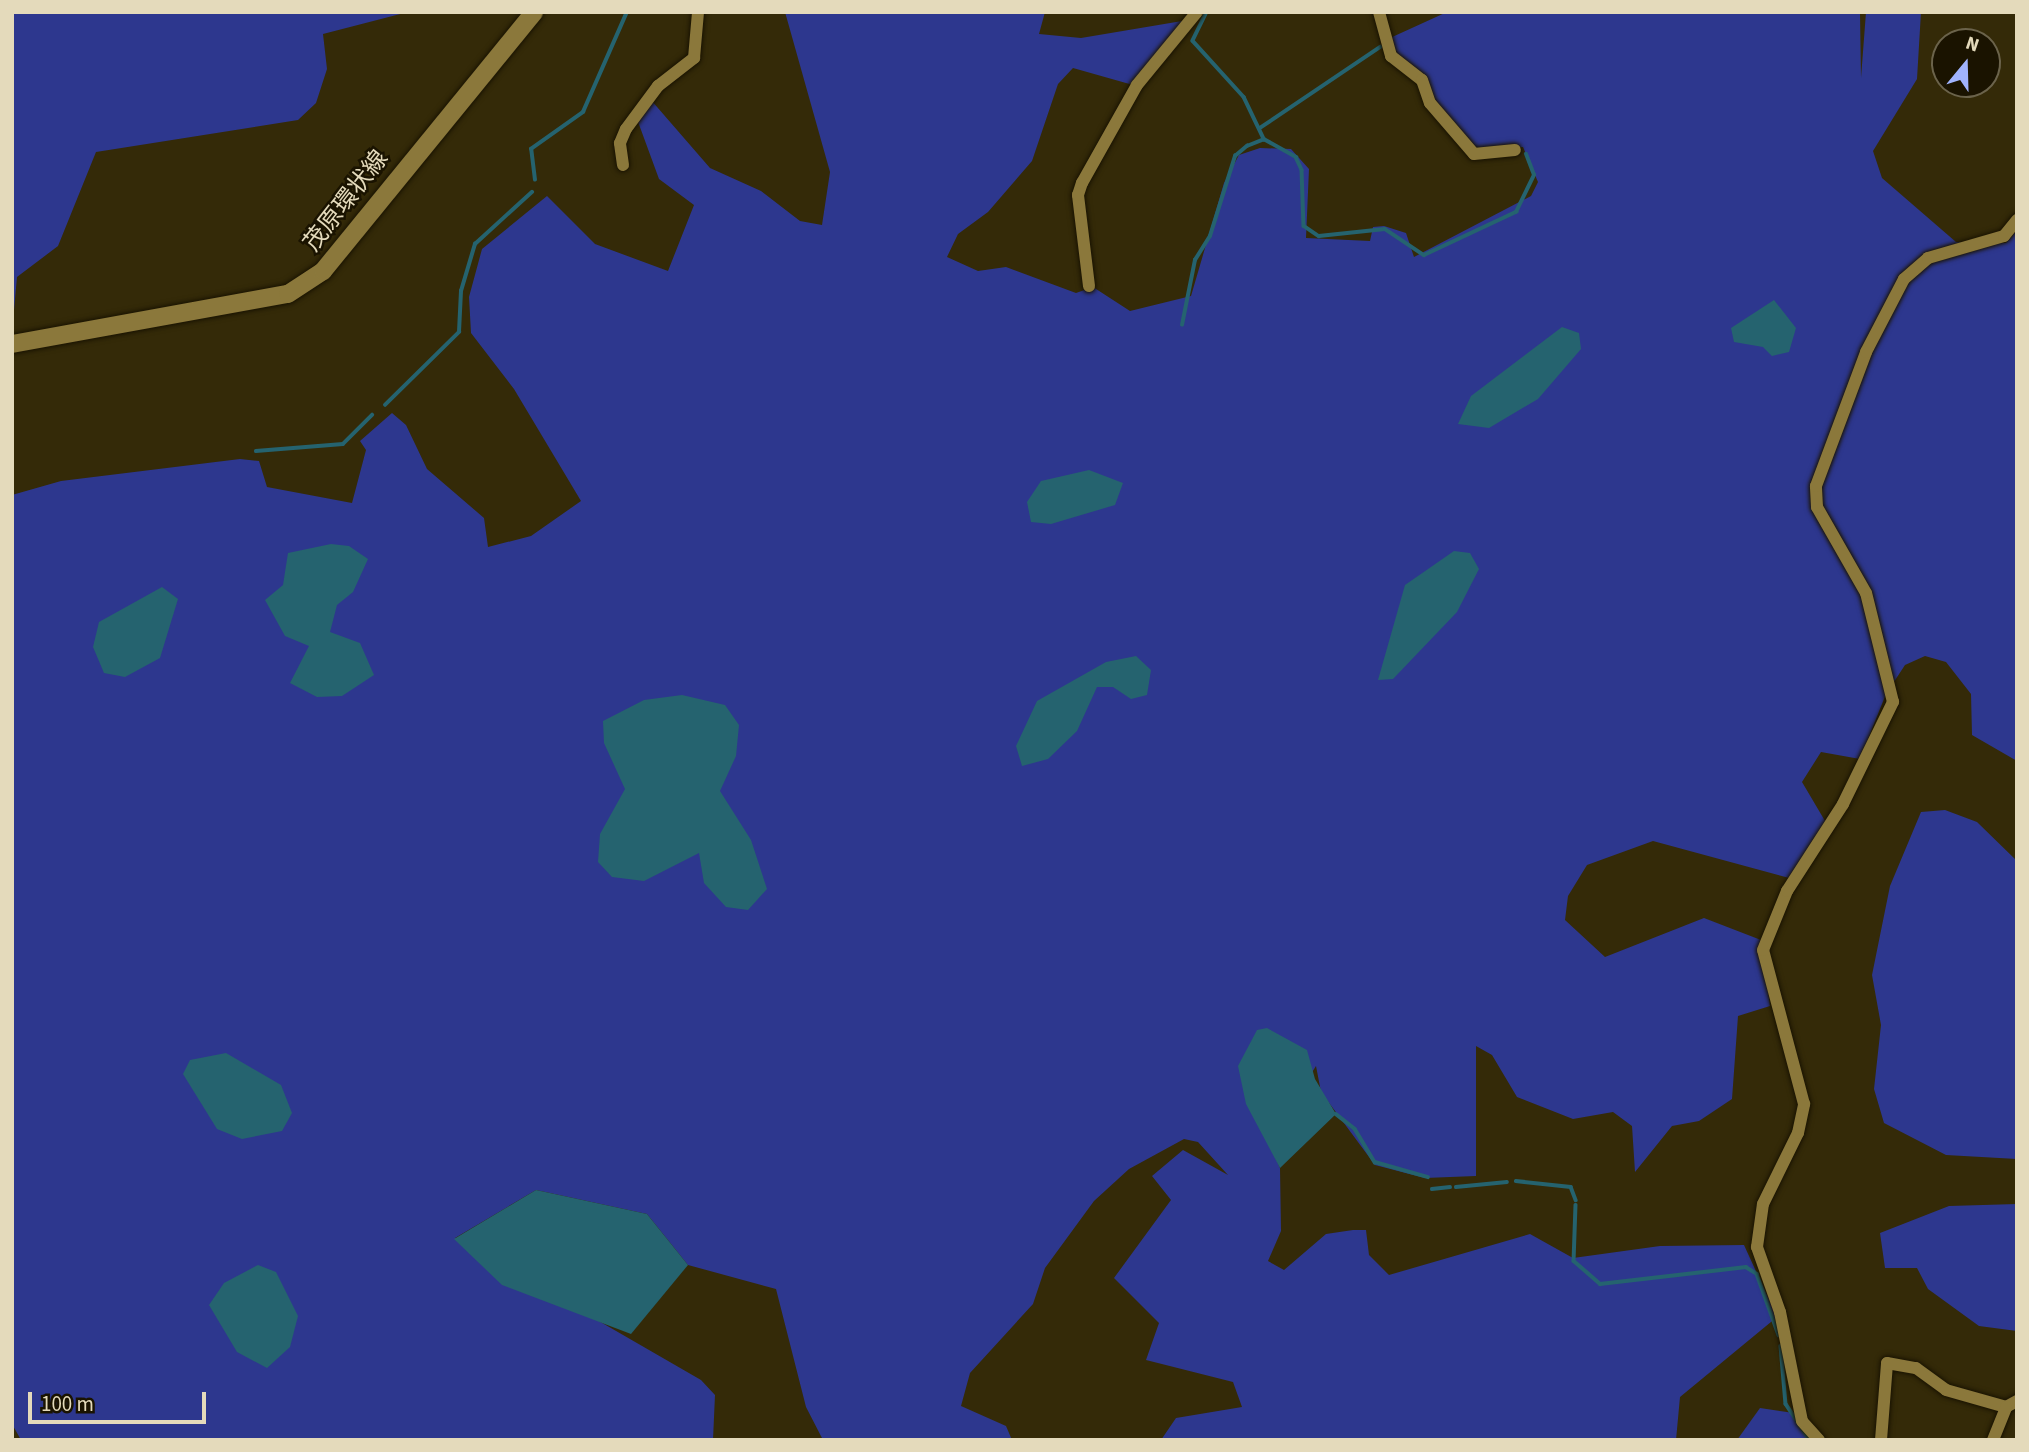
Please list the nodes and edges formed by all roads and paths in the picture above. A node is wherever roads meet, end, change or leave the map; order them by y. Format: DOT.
graph roads {
  1 [pos="534,12"];
  2 [pos="698,12"];
  3 [pos="1197,12"];
  4 [pos="1379,12"];
  5 [pos="1515,150"];
  6 [pos="623,165"];
  7 [pos="2017,220"];
  8 [pos="1089,286"];
  9 [pos="12,344"];
  10 [pos="2011,1404"];
  11 [pos="1819,1440"];
  12 [pos="1881,1440"];
  13 [pos="1993,1440"];
  1 -- 9 [label="main road, 茂原環状線"];
  2 -- 6 [label="street"];
  3 -- 8 [label="street"];
  4 -- 5 [label="street"];
  7 -- 11 [label="street"];
  10 -- 12 [label="street"];
  10 -- 13 [label="street"];
}
